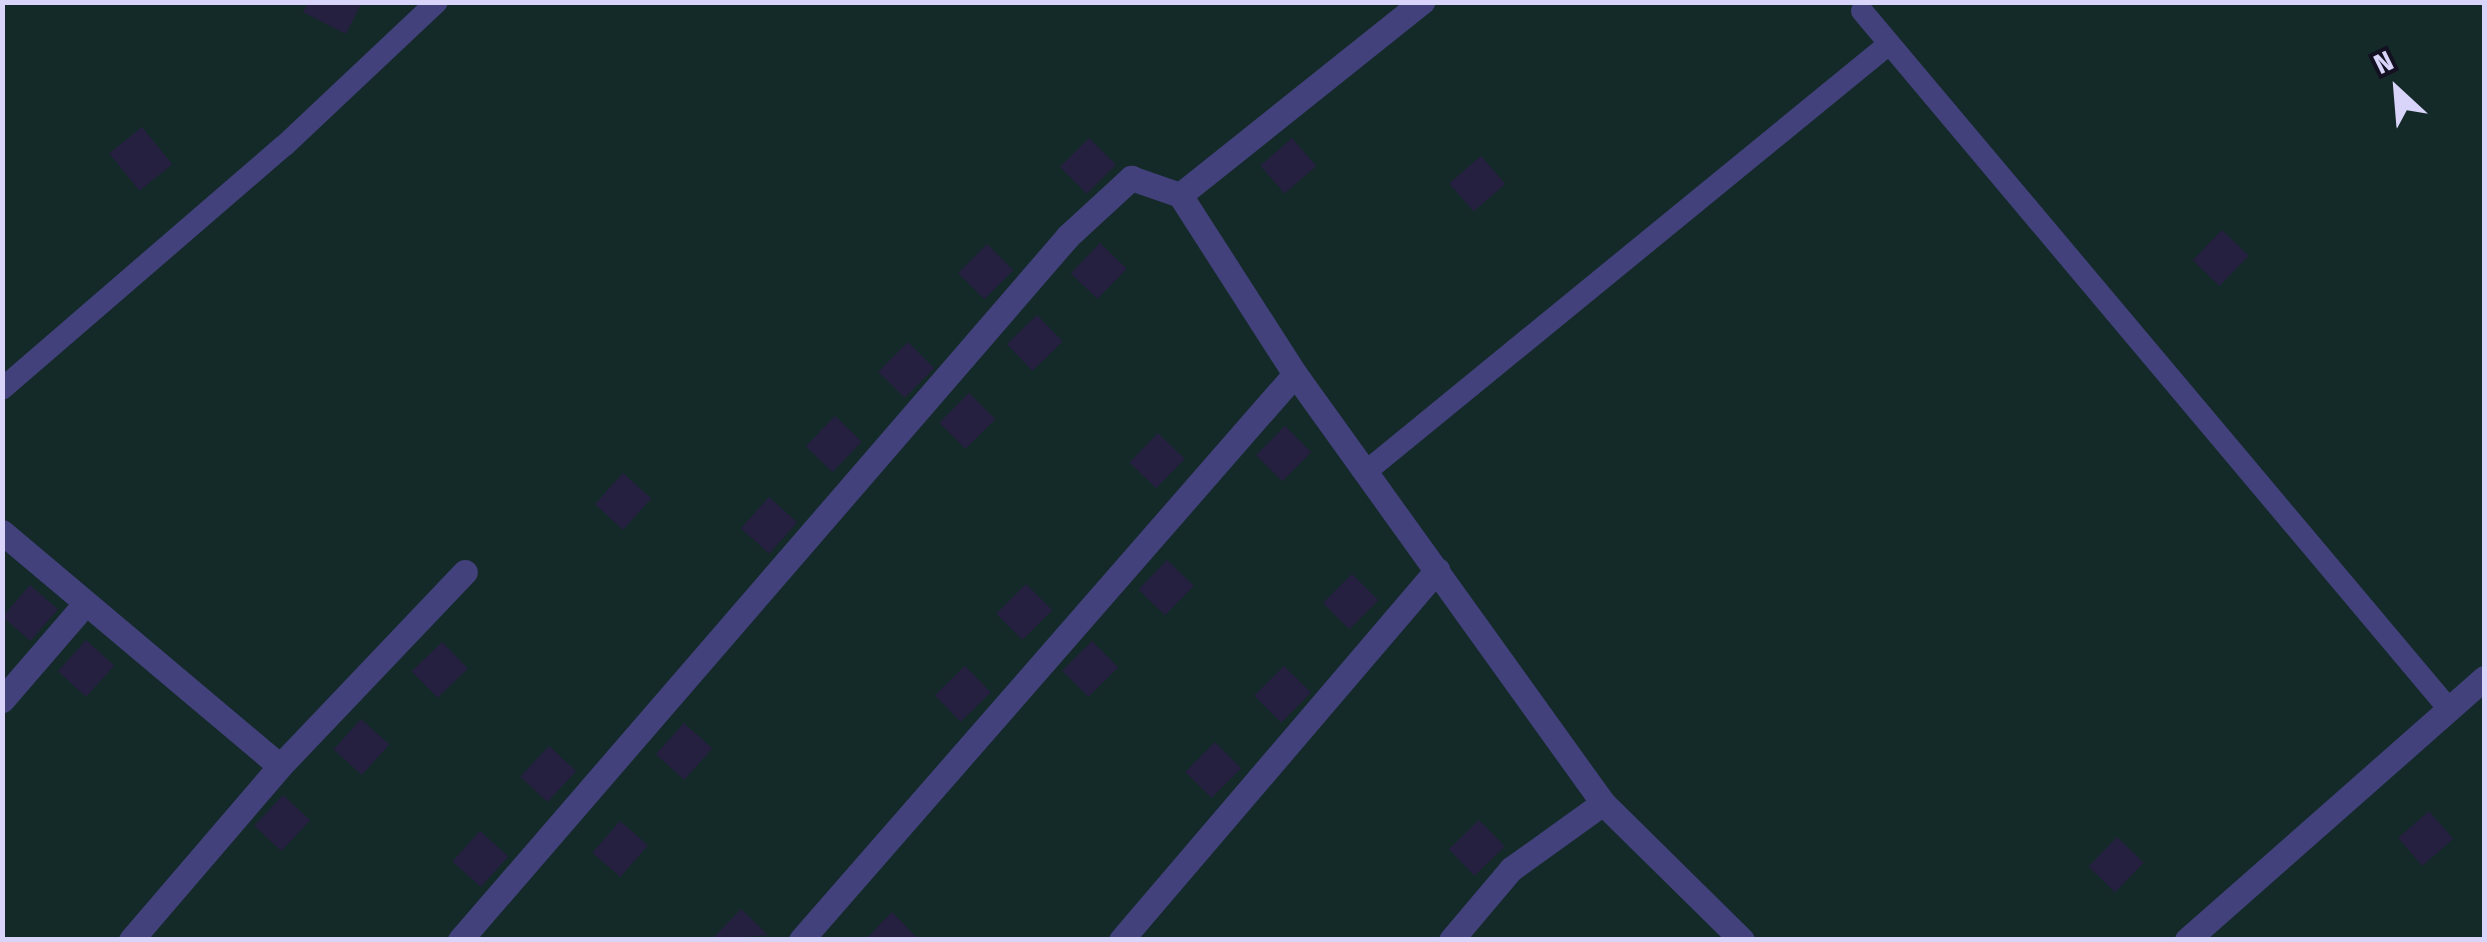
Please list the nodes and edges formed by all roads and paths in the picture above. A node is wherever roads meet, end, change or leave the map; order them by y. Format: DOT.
graph roads {
  1 [pos="438,2"];
  2 [pos="1422,2"];
  3 [pos="1862,10"];
  4 [pos="1888,44"];
  5 [pos="1180,195"];
  6 [pos="1295,374"];
  7 [pos="2,389"];
  8 [pos="1368,470"];
  9 [pos="2,532"];
  10 [pos="1438,570"];
  11 [pos="464,572"];
  12 [pos="84,605"];
  13 [pos="2484,678"];
  14 [pos="2,700"];
  15 [pos="2449,709"];
  16 [pos="280,766"];
  17 [pos="1603,803"];
  18 [pos="132,940"];
  19 [pos="460,940"];
  20 [pos="802,940"];
  21 [pos="1122,940"];
  22 [pos="1451,940"];
  23 [pos="1742,940"];
  24 [pos="2187,940"];
  1 -- 7 [label="lane"];
  2 -- 5 [label="street"];
  3 -- 4 [label="lane"];
  4 -- 8 [label="lane"];
  4 -- 15 [label="lane"];
  5 -- 6 [label="street"];
  5 -- 19 [label="street"];
  6 -- 8 [label="street"];
  6 -- 20 [label="street"];
  8 -- 10 [label="street"];
  9 -- 12 [label="street"];
  10 -- 17 [label="street"];
  10 -- 21 [label="street"];
  11 -- 16 [label="street"];
  12 -- 14 [label="street"];
  12 -- 16 [label="street"];
  13 -- 15 [label="street"];
  15 -- 24 [label="street"];
  16 -- 18 [label="street"];
  17 -- 22 [label="street"];
  17 -- 23 [label="street"];
}
